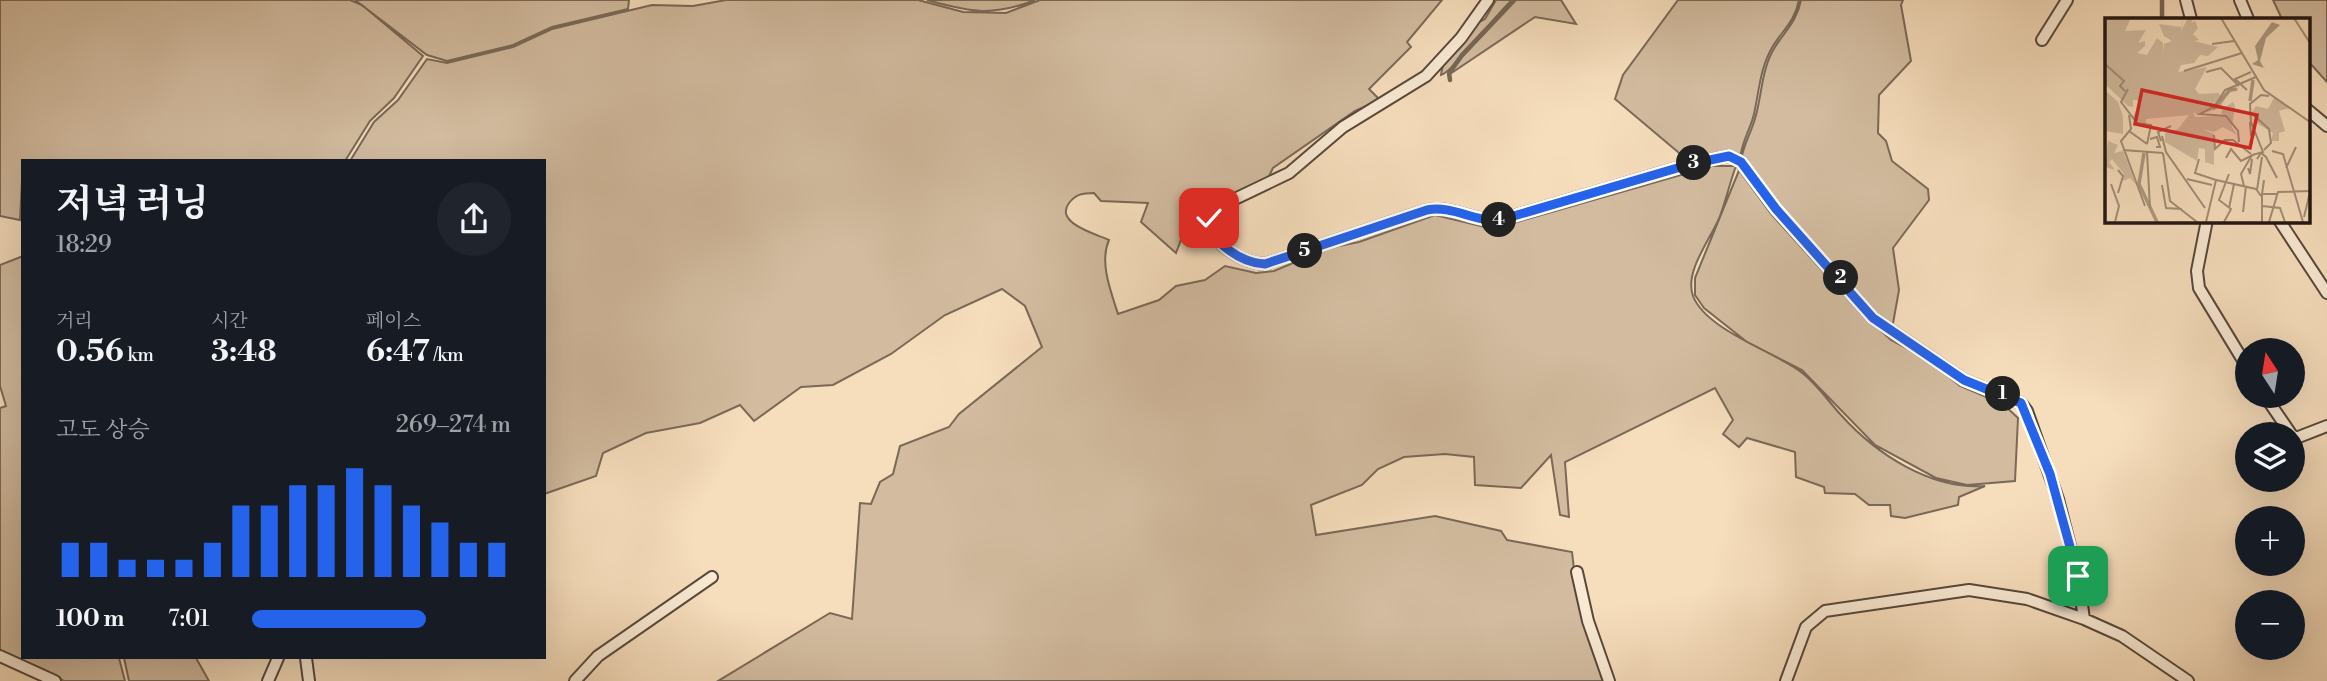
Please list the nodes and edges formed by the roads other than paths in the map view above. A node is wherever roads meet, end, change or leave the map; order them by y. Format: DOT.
graph roads {
  1 [pos="1488,0"];
  2 [pos="2067,0"];
  3 [pos="2186,0"];
  4 [pos="2240,0"];
  5 [pos="2191,18"];
  6 [pos="2248,18"];
  7 [pos="2042,40"];
  8 [pos="2310,112"];
  9 [pos="2327,126"];
  10 [pos="2207,222"];
  11 [pos="2279,222"];
  12 [pos="2327,293"];
  13 [pos="2235,347"];
  14 [pos="2327,426"];
  15 [pos="2305,436"];
  16 [pos="1577,572"];
  17 [pos="712,577"];
  18 [pos="2084,619"];
  19 [pos="0,656"];
  20 [pos="278,659"];
  21 [pos="306,659"];
  22 [pos="55,681"];
  23 [pos="268,681"];
  24 [pos="309,681"];
  25 [pos="575,681"];
  26 [pos="1609,681"];
  27 [pos="1786,681"];
  28 [pos="2188,681"];
  1 -- 18 [label="street"];
  2 -- 7 [label="street"];
  3 -- 5 [label="street"];
  4 -- 6 [label="street"];
  8 -- 9 [label="street"];
  10 -- 13 [label="street"];
  11 -- 12 [label="street"];
  14 -- 15 [label="street"];
  16 -- 26 [label="street"];
  17 -- 25 [label="street"];
  18 -- 27 [label="street"];
  18 -- 28 [label="street"];
  19 -- 22 [label="street"];
  20 -- 23 [label="street"];
  21 -- 24 [label="street"];
}
